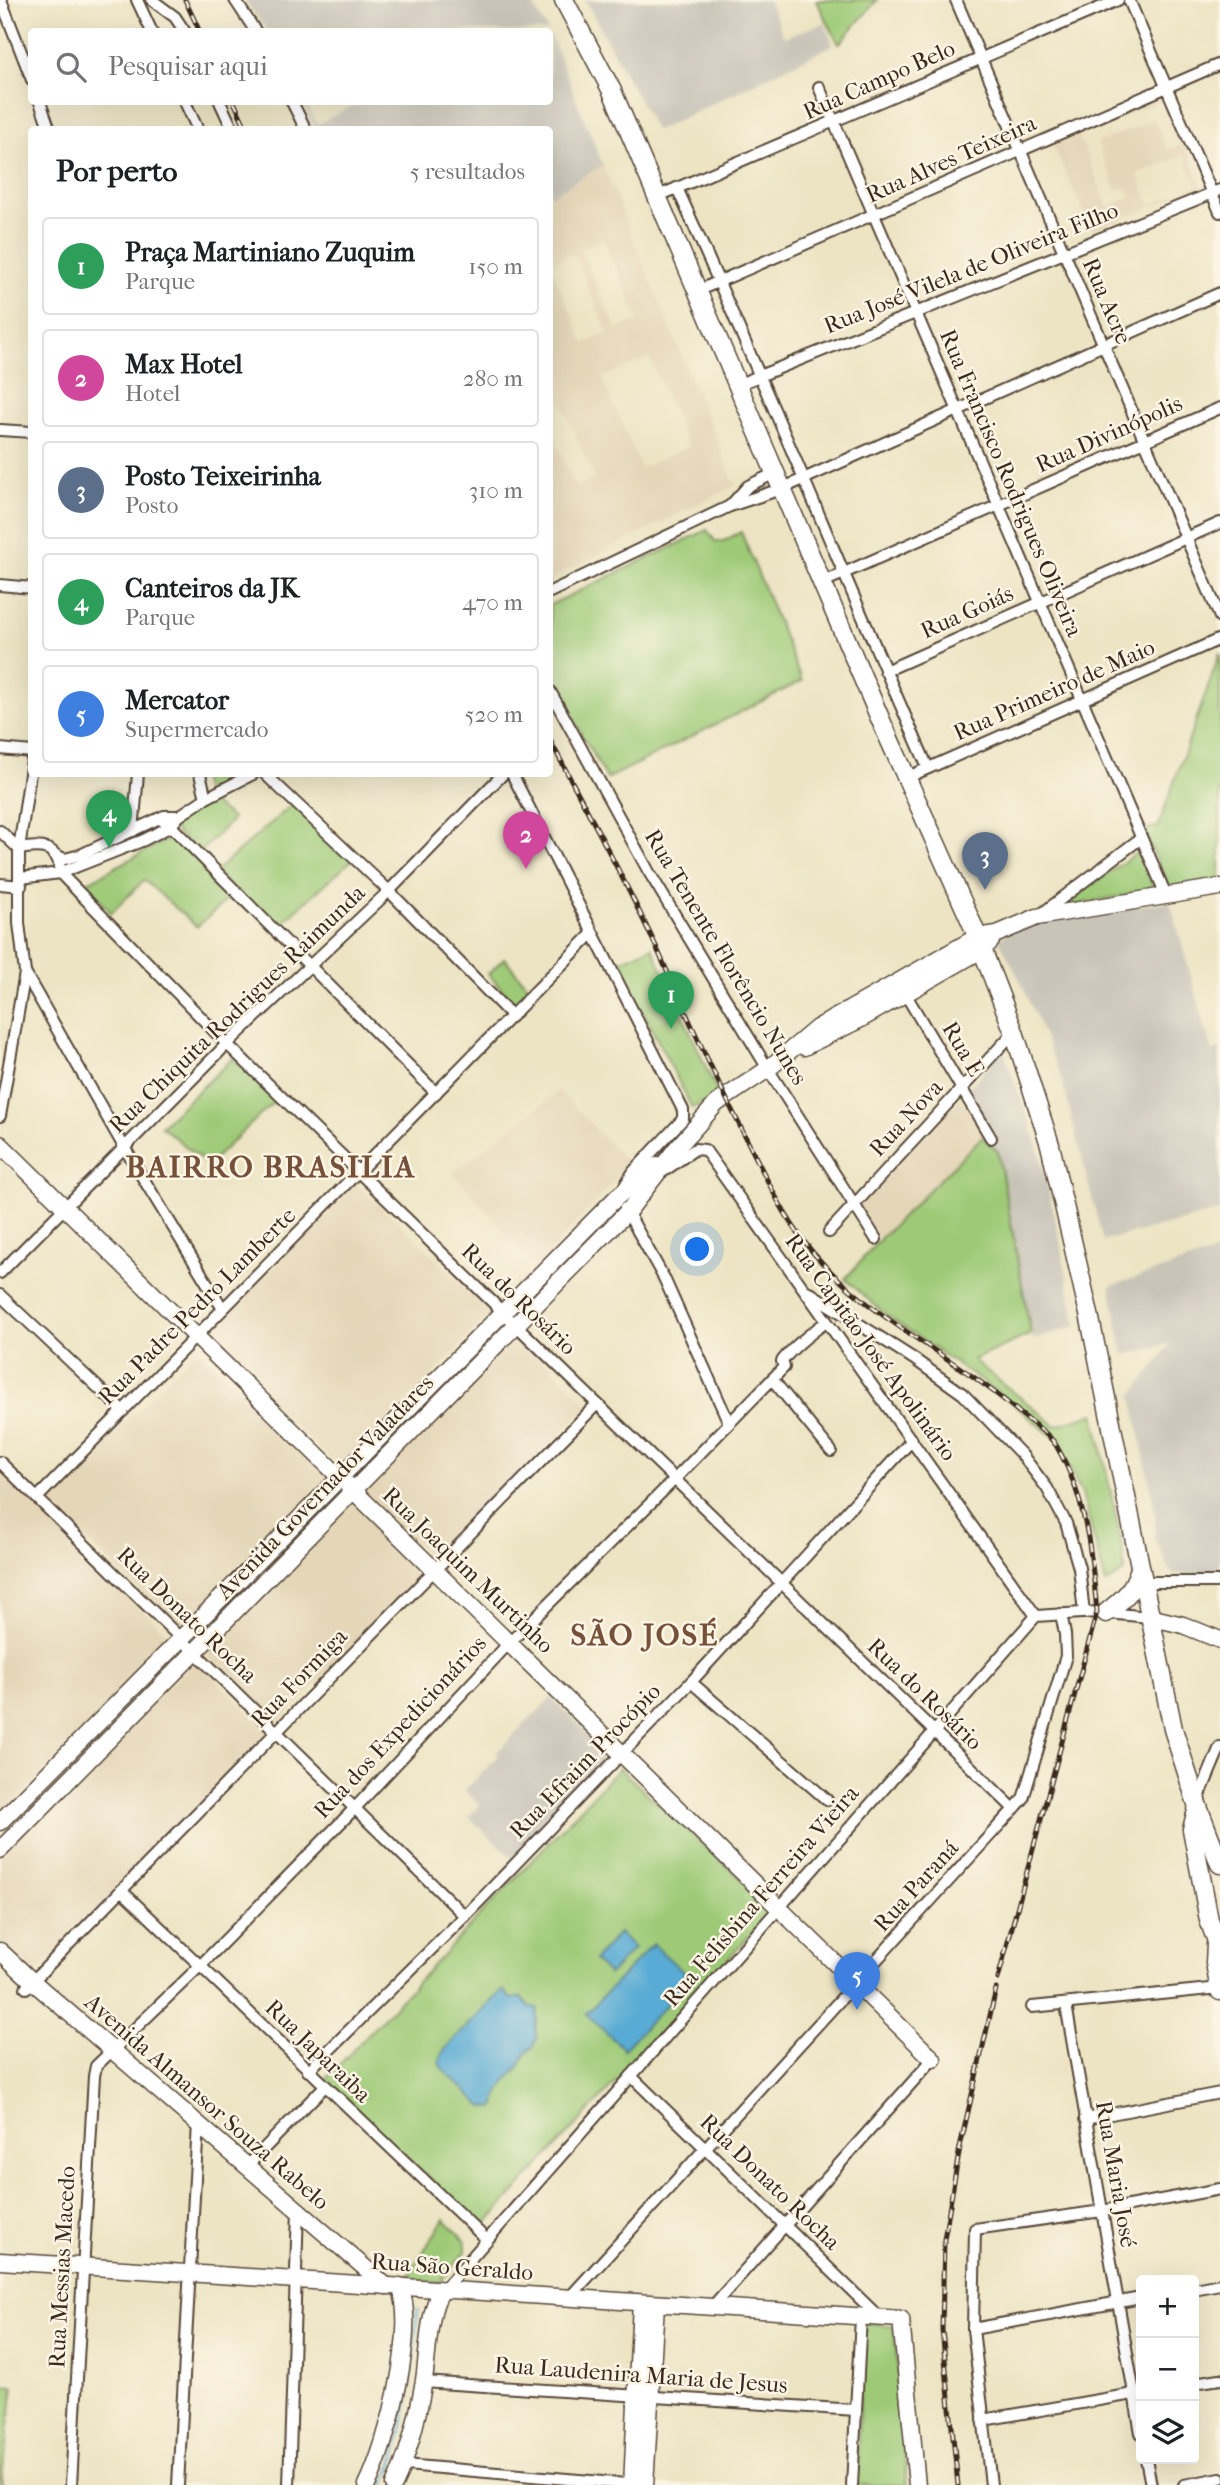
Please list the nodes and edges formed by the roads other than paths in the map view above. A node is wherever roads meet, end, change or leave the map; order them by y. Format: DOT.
graph roads {
  1 [pos="1,0"];
  2 [pos="137,0"];
  3 [pos="152,0"];
  4 [pos="235,0"];
  5 [pos="564,0"];
  6 [pos="956,0"];
  7 [pos="1118,0"];
  8 [pos="1129,0"];
  9 [pos="150,28"];
  10 [pos="182,28"];
  11 [pos="253,28"];
  12 [pos="981,59"];
  13 [pos="1220,64"];
  14 [pos="28,69"];
  15 [pos="819,87"];
  16 [pos="1168,87"];
  17 [pos="41,105"];
  18 [pos="186,105"];
  19 [pos="221,105"];
  20 [pos="294,105"];
  21 [pos="835,122"];
  22 [pos="49,126"];
  23 [pos="196,126"];
  24 [pos="231,126"];
  25 [pos="304,126"];
  26 [pos="1020,152"];
  27 [pos="677,188"];
  28 [pos="1216,191"];
  29 [pos="656,197"];
  30 [pos="1220,212"];
  31 [pos="873,216"];
  32 [pos="1064,253"];
  33 [pos="719,282"];
  34 [pos="697,291"];
  35 [pos="1220,293"];
  36 [pos="915,313"];
  37 [pos="1103,343"];
  38 [pos="761,376"];
  39 [pos="737,385"];
  40 [pos="1220,408"];
  41 [pos="957,409"];
  42 [pos="0,429"];
  43 [pos="28,432"];
  44 [pos="1145,442"];
  45 [pos="804,478"];
  46 [pos="778,481"];
  47 [pos="730,506"];
  48 [pos="998,506"];
  49 [pos="1220,523"];
  50 [pos="1186,538"];
  51 [pos="843,574"];
  52 [pos="821,583"];
  53 [pos="0,585"];
  54 [pos="28,588"];
  55 [pos="553,591"];
  56 [pos="1040,602"];
  57 [pos="1220,617"];
  58 [pos="1219,639"];
  59 [pos="886,671"];
  60 [pos="553,696"];
  61 [pos="1082,700"];
  62 [pos="0,749"];
  63 [pos="28,752"];
  64 [pos="928,768"];
  65 [pos="30,777"];
  66 [pos="138,777"];
  67 [pos="201,777"];
  68 [pos="247,777"];
  69 [pos="268,777"];
  70 [pos="500,777"];
  71 [pos="514,777"];
  72 [pos="906,778"];
  73 [pos="206,798"];
  74 [pos="179,816"];
  75 [pos="160,819"];
  76 [pos="171,826"];
  77 [pos="0,831"];
  78 [pos="134,831"];
  79 [pos="1140,838"];
  80 [pos="19,849"];
  81 [pos="53,853"];
  82 [pos="63,871"];
  83 [pos="0,884"];
  84 [pos="20,886"];
  85 [pos="1220,887"];
  86 [pos="389,891"];
  87 [pos="1166,895"];
  88 [pos="1037,916"];
  89 [pos="592,934"];
  90 [pos="980,943"];
  91 [pos="307,966"];
  92 [pos="25,973"];
  93 [pos="902,987"];
  94 [pos="512,1016"];
  95 [pos="1014,1032"];
  96 [pos="227,1045"];
  97 [pos="768,1069"];
  98 [pos="962,1089"];
  99 [pos="436,1094"];
  100 [pos="0,1116"];
  101 [pos="991,1138"];
  102 [pos="0,1144"];
  103 [pos="124,1147"];
  104 [pos="675,1150"];
  105 [pos="358,1172"];
  106 [pos="656,1177"];
  107 [pos="619,1196"];
  108 [pos="854,1205"];
  109 [pos="65,1208"];
  110 [pos="626,1211"];
  111 [pos="829,1232"];
  112 [pos="876,1239"];
  113 [pos="0,1273"];
  114 [pos="802,1287"];
  115 [pos="0,1295"];
  116 [pos="223,1310"];
  117 [pos="503,1313"];
  118 [pos="826,1322"];
  119 [pos="516,1325"];
  120 [pos="862,1327"];
  121 [pos="836,1335"];
  122 [pos="196,1337"];
  123 [pos="772,1379"];
  124 [pos="597,1404"];
  125 [pos="123,1411"];
  126 [pos="729,1423"];
  127 [pos="912,1440"];
  128 [pos="831,1451"];
  129 [pos="0,1462"];
  130 [pos="341,1478"];
  131 [pos="674,1480"];
  132 [pos="353,1490"];
  133 [pos="37,1498"];
  134 [pos="434,1570"];
  135 [pos="1141,1576"];
  136 [pos="1220,1582"];
  137 [pos="781,1583"];
  138 [pos="1084,1613"];
  139 [pos="1106,1613"];
  140 [pos="1061,1614"];
  141 [pos="1037,1616"];
  142 [pos="1149,1617"];
  143 [pos="182,1639"];
  144 [pos="1220,1640"];
  145 [pos="510,1642"];
  146 [pos="195,1652"];
  147 [pos="691,1682"];
  148 [pos="276,1732"];
  149 [pos="934,1732"];
  150 [pos="1220,1747"];
  151 [pos="622,1754"];
  152 [pos="57,1765"];
  153 [pos="71,1778"];
  154 [pos="827,1800"];
  155 [pos="1197,1805"];
  156 [pos="355,1808"];
  157 [pos="1014,1809"];
  158 [pos="0,1822"];
  159 [pos="1215,1847"];
  160 [pos="0,1850"];
  161 [pos="1220,1864"];
  162 [pos="121,1890"];
  163 [pos="779,1908"];
  164 [pos="465,1916"];
  165 [pos="1218,1939"];
  166 [pos="0,1951"];
  167 [pos="0,1965"];
  168 [pos="199,1967"];
  169 [pos="856,1983"];
  170 [pos="29,1984"];
  171 [pos="1220,1989"];
  172 [pos="1066,2005"];
  173 [pos="1032,2007"];
  174 [pos="110,2053"];
  175 [pos="933,2059"];
  176 [pos="308,2071"];
  177 [pos="631,2076"];
  178 [pos="324,2087"];
  179 [pos="1220,2093"];
  180 [pos="1085,2119"];
  181 [pos="198,2130"];
  182 [pos="705,2149"];
  183 [pos="247,2166"];
  184 [pos="1220,2189"];
  185 [pos="1101,2211"];
  186 [pos="298,2216"];
  187 [pos="785,2226"];
  188 [pos="487,2240"];
  189 [pos="0,2261"];
  190 [pos="83,2266"];
  191 [pos="190,2273"];
  192 [pos="297,2280"];
  193 [pos="1220,2284"];
  194 [pos="386,2286"];
  195 [pos="1199,2288"];
  196 [pos="443,2290"];
  197 [pos="569,2298"];
  198 [pos="1136,2299"];
  199 [pos="648,2303"];
  200 [pos="1118,2303"];
  201 [pos="712,2307"];
  202 [pos="406,2315"];
  203 [pos="861,2317"];
  204 [pos="880,2318"];
  205 [pos="432,2320"];
  206 [pos="973,2329"];
  207 [pos="1220,2379"];
  208 [pos="424,2382"];
  209 [pos="1199,2382"];
  210 [pos="1136,2384"];
  211 [pos="1136,2393"];
  212 [pos="643,2396"];
  213 [pos="856,2410"];
  214 [pos="983,2420"];
  215 [pos="1147,2464"];
  216 [pos="400,2477"];
  217 [pos="1220,2478"];
  218 [pos="1192,2484"];
  219 [pos="71,2485"];
  220 [pos="178,2485"];
  221 [pos="289,2485"];
  222 [pos="367,2485"];
  223 [pos="632,2485"];
  224 [pos="643,2485"];
  225 [pos="852,2485"];
  226 [pos="917,2485"];
  227 [pos="991,2485"];
  228 [pos="1150,2485"];
  1 -- 14 [label="street"];
  2 -- 9 [label="street"];
  3 -- 10 [label="street"];
  4 -- 11 [label="street"];
  5 -- 29 [label="main road"];
  6 -- 12 [label="street, Rua Acre"];
  7 -- 12 [label="street, Rua Campo Belo"];
  8 -- 16 [label="street"];
  12 -- 21 [label="street, Rua Campo Belo"];
  12 -- 26 [label="street, Rua Acre"];
  13 -- 16 [label="street, Rua Alves Teixeira"];
  15 -- 21 [label="street, Rua Francisco Rodrigues Oliveira"];
  16 -- 26 [label="street, Rua Alves Teixeira"];
  16 -- 28 [label="street"];
  17 -- 22 [label="street"];
  18 -- 23 [label="street"];
  19 -- 24 [label="street"];
  20 -- 25 [label="street"];
  21 -- 27 [label="street, Rua Campo Belo"];
  21 -- 31 [label="street, Rua Francisco Rodrigues Oliveira"];
  26 -- 31 [label="street, Rua Alves Teixeira"];
  26 -- 32 [label="street, Rua Acre"];
  27 -- 29 [label="street, Rua Campo Belo"];
  27 -- 33 [label="street"];
  28 -- 30 [label="street"];
  28 -- 32 [label="street, Rua José Vilela de Oliveira Filho"];
  29 -- 34 [label="main road"];
  31 -- 33 [label="street, Rua Alves Teixeira"];
  31 -- 36 [label="street, Rua Francisco Rodrigues Oliveira"];
  32 -- 36 [label="street, Rua José Vilela de Oliveira Filho"];
  32 -- 37 [label="street, Rua Acre"];
  33 -- 34 [label="street, Rua Alves Teixeira"];
  33 -- 38 [label="street"];
  34 -- 39 [label="main road"];
  35 -- 37 [label="street"];
  36 -- 38 [label="street, Rua José Vilela de Oliveira Filho"];
  36 -- 41 [label="street, Rua Francisco Rodrigues Oliveira"];
  37 -- 41 [label="street"];
  37 -- 44 [label="street, Rua Acre"];
  38 -- 39 [label="street, Rua José Vilela de Oliveira Filho"];
  38 -- 45 [label="street"];
  39 -- 46 [label="main road"];
  40 -- 44 [label="street, Rua Divinópolis"];
  41 -- 45 [label="street"];
  41 -- 48 [label="street, Rua Francisco Rodrigues Oliveira"];
  42 -- 43 [label="street"];
  44 -- 48 [label="street, Rua Divinópolis"];
  44 -- 50 [label="street, Rua Acre"];
  45 -- 46 [label="street"];
  45 -- 51 [label="street"];
  46 -- 47 [label="street"];
  46 -- 47 [label="street"];
  46 -- 52 [label="main road"];
  47 -- 55 [label="street"];
  48 -- 51 [label="street, Rua Divinópolis"];
  48 -- 56 [label="street, Rua Francisco Rodrigues Oliveira"];
  49 -- 50 [label="street, Rua Goiás"];
  50 -- 56 [label="street, Rua Goiás"];
  50 -- 57 [label="street, Rua Acre"];
  51 -- 52 [label="street, Rua Divinópolis"];
  51 -- 59 [label="street"];
  52 -- 72 [label="main road"];
  53 -- 54 [label="street"];
  56 -- 59 [label="street, Rua Goiás"];
  56 -- 61 [label="street, Rua Francisco Rodrigues Oliveira"];
  58 -- 61 [label="street, Rua Primeiro de Maio"];
  59 -- 64 [label="street"];
  60 -- 97 [label="street, Rua Tenente Florêncio Nunes"];
  61 -- 64 [label="street, Rua Primeiro de Maio"];
  61 -- 79 [label="street, Rua Francisco Rodrigues Oliveira"];
  62 -- 63 [label="street"];
  64 -- 72 [label="street, Rua Primeiro de Maio"];
  65 -- 80 [label="street"];
  66 -- 78 [label="street"];
  67 -- 73 [label="street"];
  68 -- 73 [label="street"];
  69 -- 86 [label="street"];
  70 -- 86 [label="street, Rua Chiquita Rodrigues Raimunda"];
  71 -- 89 [label="street"];
  72 -- 90 [label="main road"];
  73 -- 74 [label="street"];
  74 -- 75 [label="street"];
  74 -- 76 [label="street"];
  75 -- 76 [label="street"];
  75 -- 78 [label="street"];
  76 -- 82 [label="street"];
  76 -- 91 [label="street"];
  77 -- 80 [label="street"];
  78 -- 81 [label="street"];
  79 -- 87 [label="street, Rua Francisco Rodrigues Oliveira"];
  79 -- 88 [label="street"];
  80 -- 81 [label="street"];
  80 -- 84 [label="street"];
  81 -- 82 [label="street, Rua do Rosário"];
  82 -- 84 [label="street"];
  82 -- 96 [label="street, Rua do Rosário"];
  83 -- 84 [label="street"];
  84 -- 92 [label="street"];
  85 -- 87 [label="street"];
  86 -- 91 [label="street, Rua Chiquita Rodrigues Raimunda"];
  86 -- 94 [label="street"];
  87 -- 88 [label="street"];
  88 -- 90 [label="street, Avenida Governador Valadares"];
  89 -- 94 [label="street, Rua Padre Pedro Lamberte"];
  89 -- 107 [label="street"];
  90 -- 93 [label="street, Avenida Governador Valadares"];
  90 -- 95 [label="main road"];
  91 -- 96 [label="street, Rua Chiquita Rodrigues Raimunda"];
  91 -- 99 [label="street"];
  92 -- 100 [label="street"];
  92 -- 103 [label="street"];
  93 -- 97 [label="street, Avenida Governador Valadares"];
  93 -- 98 [label="street, Rua E"];
  94 -- 99 [label="street, Rua Padre Pedro Lamberte"];
  95 -- 98 [label="street, Rua Nova"];
  95 -- 135 [label="main road"];
  96 -- 103 [label="street, Rua Chiquita Rodrigues Raimunda"];
  96 -- 105 [label="street, Rua do Rosário"];
  97 -- 104 [label="street, Avenida Governador Valadares"];
  97 -- 108 [label="street, Rua Tenente Florêncio Nunes"];
  98 -- 101 [label="street, Rua E"];
  98 -- 108 [label="street, Rua Nova"];
  99 -- 105 [label="street, Rua Padre Pedro Lamberte"];
  102 -- 109 [label="street, Rua Joaquim Murtinho"];
  103 -- 109 [label="street, Rua Chiquita Rodrigues Raimunda"];
  103 -- 116 [label="street"];
  104 -- 106 [label="street, Avenida Governador Valadares"];
  104 -- 107 [label="street, Avenida Governador Valadares"];
  105 -- 116 [label="street, Rua Padre Pedro Lamberte"];
  105 -- 117 [label="street, Rua do Rosário"];
  106 -- 110 [label="street, Avenida Governador Valadares"];
  106 -- 114 [label="street, Rua Capitão José Apolinário"];
  107 -- 110 [label="street"];
  107 -- 117 [label="street, Avenida Governador Valadares"];
  108 -- 111 [label="street, Rua Nova"];
  108 -- 112 [label="street, Rua Tenente Florêncio Nunes"];
  109 -- 113 [label="street, Rua Chiquita Rodrigues Raimunda"];
  109 -- 122 [label="street, Rua Joaquim Murtinho"];
  110 -- 119 [label="street, Avenida Governador Valadares"];
  110 -- 126 [label="street"];
  114 -- 118 [label="street, Rua Capitão José Apolinário"];
  114 -- 120 [label="street"];
  115 -- 125 [label="street"];
  116 -- 122 [label="street, Rua Padre Pedro Lamberte"];
  117 -- 119 [label="street, Rua do Rosário"];
  117 -- 130 [label="street, Avenida Governador Valadares"];
  118 -- 121 [label="street, Rua Capitão José Apolinário"];
  118 -- 123 [label="street, Rua dos Expedicionários"];
  119 -- 124 [label="street, Rua do Rosário"];
  119 -- 132 [label="street, Avenida Governador Valadares"];
  120 -- 121 [label="street"];
  120 -- 138 [label="street"];
  121 -- 127 [label="street, Rua Capitão José Apolinário"];
  122 -- 125 [label="street, Rua Padre Pedro Lamberte"];
  122 -- 130 [label="street, Rua Joaquim Murtinho"];
  123 -- 126 [label="street, Rua dos Expedicionários"];
  123 -- 128 [label="street"];
  124 -- 131 [label="street, Rua do Rosário"];
  124 -- 134 [label="street, Rua Formiga"];
  125 -- 133 [label="street, Rua Padre Pedro Lamberte"];
  126 -- 131 [label="street, Rua dos Expedicionários"];
  127 -- 137 [label="street, Rua Efraim Procópio"];
  127 -- 141 [label="street, Rua Capitão José Apolinário"];
  129 -- 133 [label="street, Rua Donato Rocha"];
  130 -- 132 [label="street, Rua Joaquim Murtinho"];
  130 -- 143 [label="street, Avenida Governador Valadares"];
  131 -- 137 [label="street, Rua do Rosário"];
  131 -- 145 [label="street, Rua dos Expedicionários"];
  132 -- 134 [label="street, Rua Joaquim Murtinho"];
  132 -- 146 [label="street, Avenida Governador Valadares"];
  133 -- 143 [label="street, Rua Donato Rocha"];
  134 -- 145 [label="street, Rua Joaquim Murtinho"];
  134 -- 148 [label="street, Rua Formiga"];
  135 -- 136 [label="street"];
  135 -- 139 [label="main road"];
  135 -- 142 [label="main road"];
  137 -- 147 [label="street, Rua Efraim Procópio"];
  137 -- 149 [label="street, Rua do Rosário"];
  138 -- 139 [label="street"];
  138 -- 140 [label="street"];
  139 -- 142 [label="street"];
  140 -- 141 [label="street"];
  140 -- 157 [label="street, Rua Paraná"];
  141 -- 149 [label="street, Rua Felisbina Ferreira Vieira"];
  142 -- 144 [label="street"];
  142 -- 155 [label="main road"];
  143 -- 146 [label="street, Rua Donato Rocha"];
  143 -- 152 [label="street, Avenida Governador Valadares"];
  145 -- 151 [label="street, Rua Joaquim Murtinho"];
  145 -- 156 [label="street, Rua dos Expedicionários"];
  146 -- 148 [label="street, Rua Donato Rocha"];
  146 -- 153 [label="street, Avenida Governador Valadares"];
  147 -- 151 [label="street, Rua Efraim Procópio"];
  147 -- 154 [label="street"];
  148 -- 156 [label="street, Rua Donato Rocha"];
  148 -- 162 [label="street, Rua Formiga"];
  149 -- 157 [label="street, Rua do Rosário"];
  149 -- 163 [label="street, Rua Felisbina Ferreira Vieira"];
  150 -- 155 [label="street"];
  151 -- 163 [label="street, Rua Joaquim Murtinho"];
  151 -- 164 [label="street, Rua Efraim Procópio"];
  152 -- 153 [label="street"];
  152 -- 158 [label="street, Avenida Governador Valadares"];
  153 -- 160 [label="street, Avenida Governador Valadares"];
  155 -- 159 [label="main road"];
  155 -- 165 [label="main road"];
  156 -- 164 [label="street, Rua Donato Rocha"];
  156 -- 168 [label="street, Rua dos Expedicionários"];
  157 -- 169 [label="street, Rua Paraná"];
  159 -- 161 [label="main road"];
  162 -- 168 [label="street, Rua Japaraiba"];
  162 -- 170 [label="street, Rua Formiga"];
  163 -- 169 [label="street, Rua Joaquim Murtinho"];
  163 -- 177 [label="street, Rua Felisbina Ferreira Vieira"];
  164 -- 176 [label="street, Rua Efraim Procópio"];
  165 -- 171 [label="main road"];
  166 -- 170 [label="street, Avenida Almansor Souza Rabelo"];
  167 -- 170 [label="street, Avenida Almansor Souza Rabelo"];
  168 -- 174 [label="street, Rua dos Expedicionários"];
  168 -- 176 [label="street, Rua Japaraiba"];
  169 -- 175 [label="street, Rua Joaquim Murtinho"];
  169 -- 182 [label="street, Rua Paraná"];
  170 -- 174 [label="street, Avenida Almansor Souza Rabelo"];
  171 -- 172 [label="street"];
  172 -- 173 [label="street"];
  172 -- 180 [label="street, Rua Maria José"];
  174 -- 181 [label="street, Avenida Almansor Souza Rabelo"];
  174 -- 190 [label="street, Rua Messias Macedo"];
  175 -- 187 [label="street"];
  176 -- 178 [label="street, Rua Japaraiba"];
  177 -- 182 [label="street, Rua Donato Rocha"];
  177 -- 188 [label="street, Rua Felisbina Ferreira Vieira"];
  178 -- 183 [label="street"];
  178 -- 188 [label="street, Rua Japaraiba"];
  179 -- 180 [label="street"];
  180 -- 185 [label="street, Rua Maria José"];
  181 -- 183 [label="street, Avenida Almansor Souza Rabelo"];
  181 -- 186 [label="street, Avenida Almansor Souza Rabelo"];
  181 -- 191 [label="street"];
  182 -- 187 [label="street, Rua Donato Rocha"];
  182 -- 197 [label="street, Rua Paraná"];
  183 -- 186 [label="street, Avenida Almansor Souza Rabelo"];
  184 -- 185 [label="street"];
  185 -- 200 [label="street, Rua Maria José"];
  185 -- 206 [label="street"];
  186 -- 192 [label="street"];
  186 -- 194 [label="street, Avenida Almansor Souza Rabelo"];
  187 -- 201 [label="street"];
  187 -- 204 [label="street, Rua Donato Rocha"];
  188 -- 196 [label="street, Rua Felisbina Ferreira Vieira"];
  189 -- 190 [label="street, Rua São Geraldo"];
  190 -- 191 [label="street, Rua São Geraldo"];
  190 -- 219 [label="street, Rua Messias Macedo"];
  191 -- 192 [label="street, Rua São Geraldo"];
  191 -- 220 [label="street"];
  192 -- 194 [label="street, Rua São Geraldo"];
  192 -- 221 [label="street"];
  193 -- 195 [label="street"];
  194 -- 196 [label="street, Rua São Geraldo"];
  194 -- 202 [label="street"];
  196 -- 197 [label="street, Rua São Geraldo"];
  196 -- 205 [label="street"];
  197 -- 199 [label="street, Rua São Geraldo"];
  198 -- 200 [label="street"];
  199 -- 201 [label="street, Rua São Geraldo"];
  199 -- 212 [label="street"];
  200 -- 206 [label="street"];
  200 -- 210 [label="street, Rua Maria José"];
  201 -- 203 [label="street, Rua São Geraldo"];
  202 -- 205 [label="street"];
  202 -- 222 [label="street"];
  203 -- 204 [label="street, Rua São Geraldo"];
  203 -- 213 [label="street"];
  204 -- 226 [label="street, Rua São Geraldo"];
  205 -- 208 [label="street"];
  206 -- 214 [label="street"];
  207 -- 209 [label="street"];
  208 -- 212 [label="street, Rua Laudenira Maria de Jesus"];
  208 -- 216 [label="street"];
  211 -- 214 [label="street"];
  212 -- 213 [label="street, Rua Laudenira Maria de Jesus"];
  212 -- 223 [label="street"];
  212 -- 224 [label="street"];
  213 -- 225 [label="street"];
  214 -- 227 [label="street"];
  215 -- 228 [label="street"];
  216 -- 223 [label="street"];
  217 -- 218 [label="street"];
  223 -- 224 [label="street"];
}
